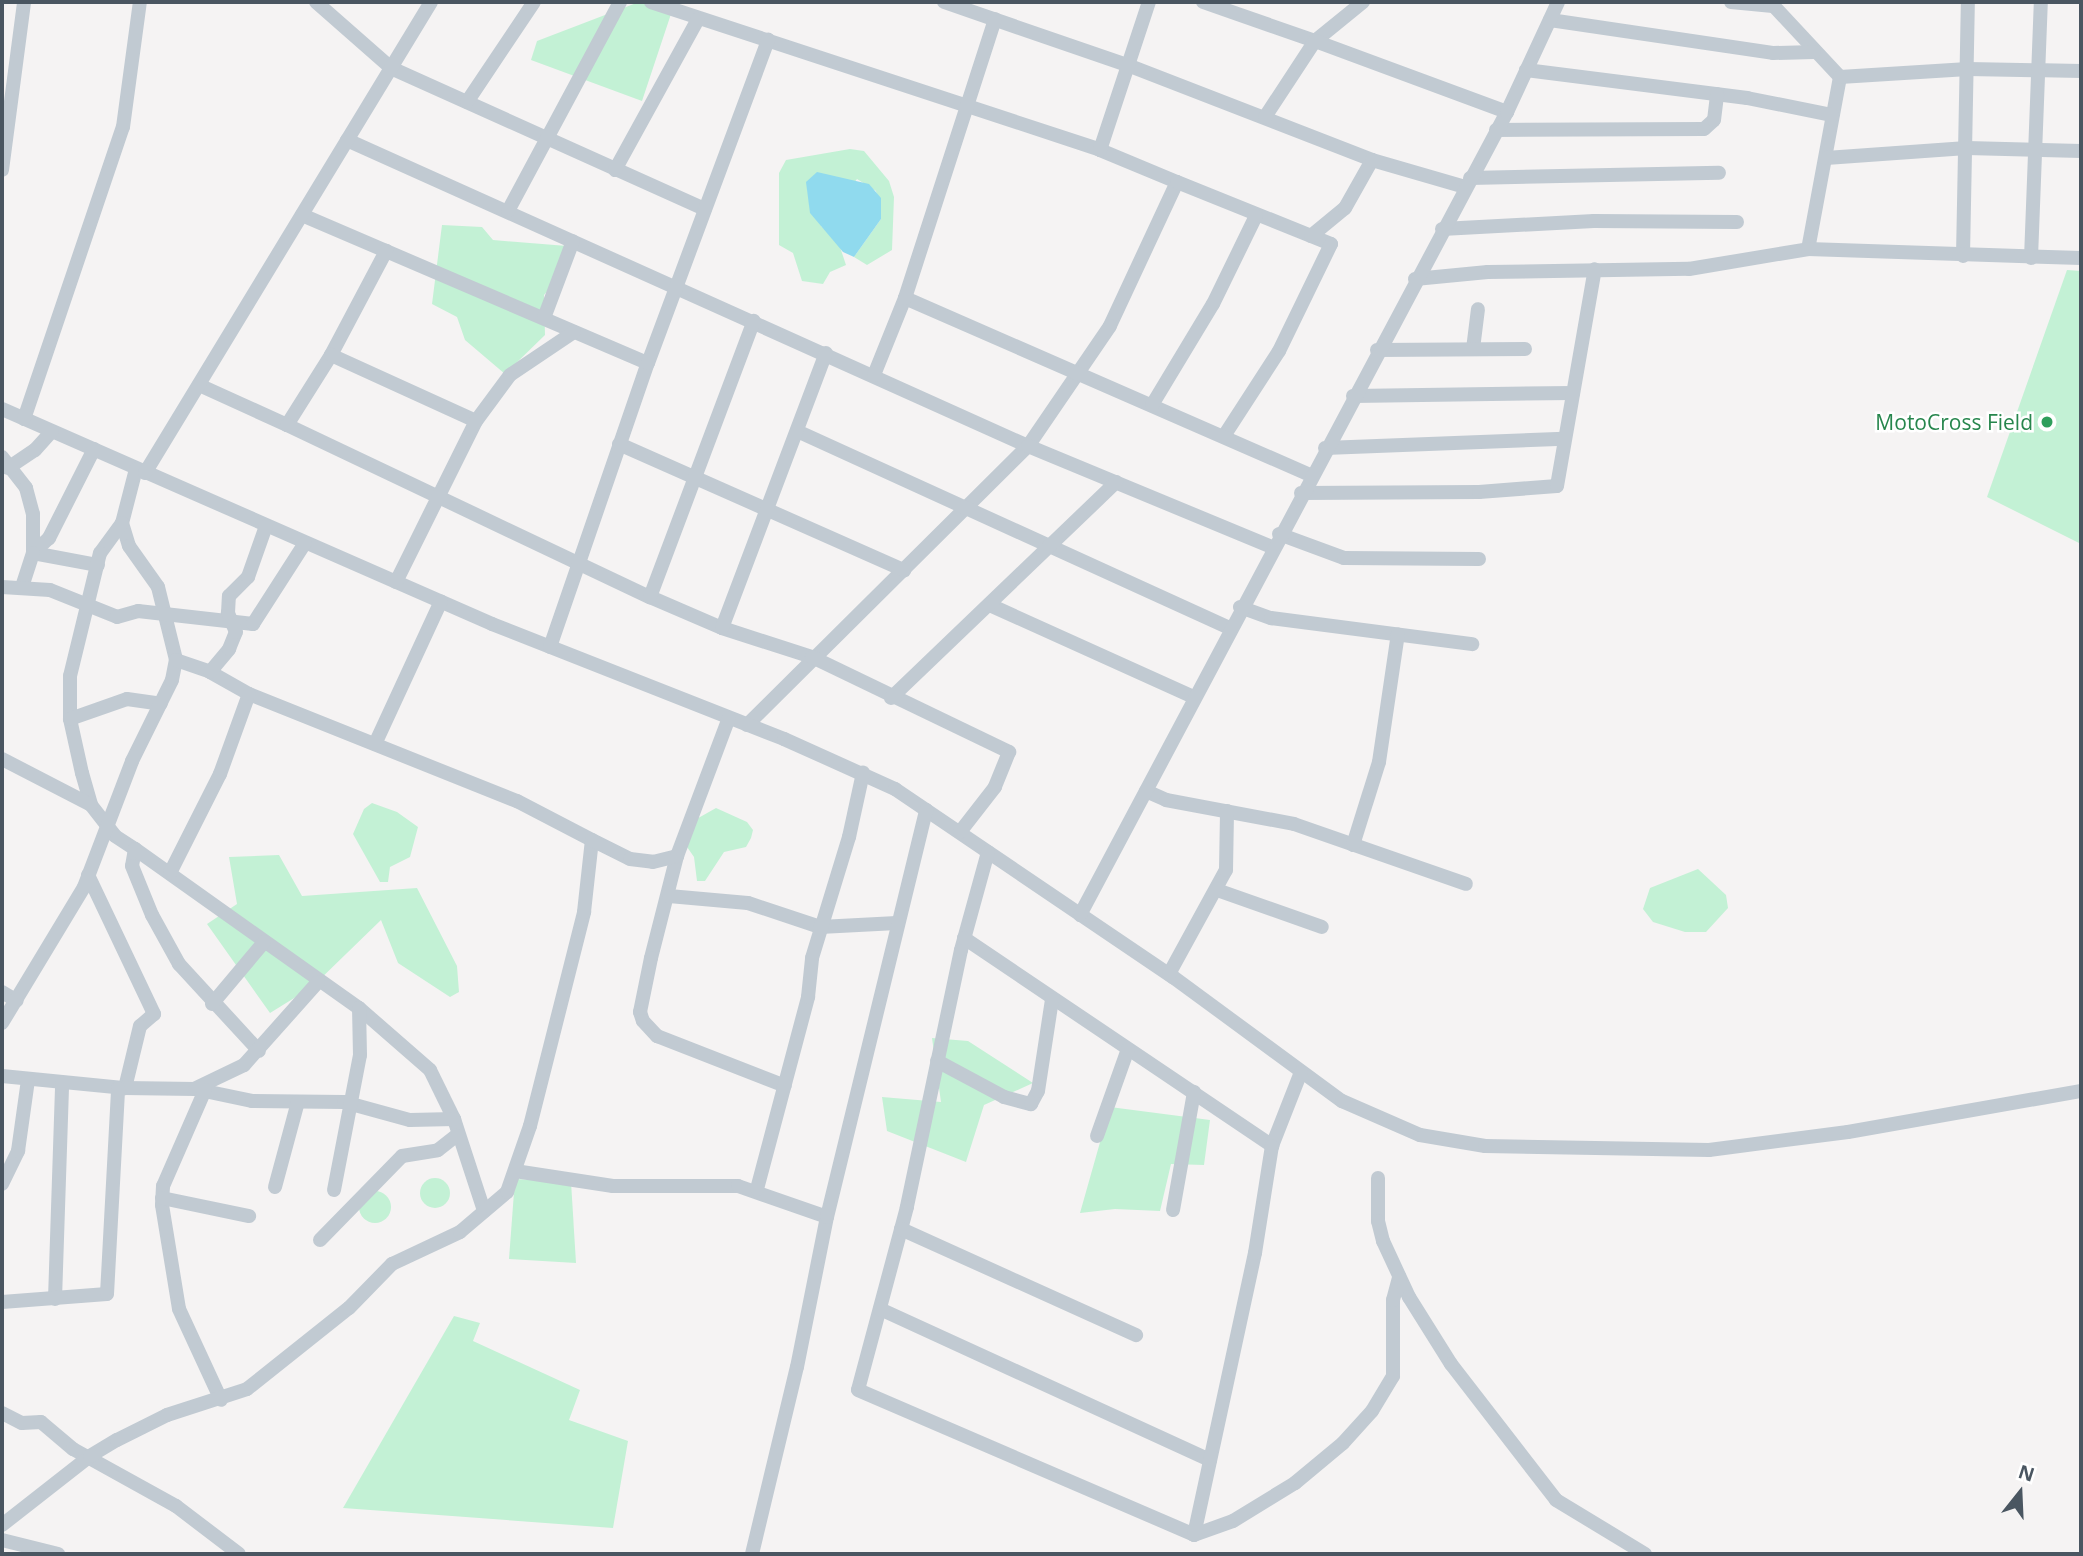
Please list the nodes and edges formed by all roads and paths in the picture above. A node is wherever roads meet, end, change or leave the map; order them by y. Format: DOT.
graph roads {
  1 [pos="24,2"];
  2 [pos="140,2"];
  3 [pos="316,2"];
  4 [pos="431,2"];
  5 [pos="534,2"];
  6 [pos="620,2"];
  7 [pos="651,2"];
  8 [pos="944,2"];
  9 [pos="1149,2"];
  10 [pos="1203,2"];
  11 [pos="1363,2"];
  12 [pos="1558,2"];
  13 [pos="1731,2"];
  14 [pos="1968,2"];
  15 [pos="2041,2"];
  16 [pos="665,4"];
  17 [pos="1771,4"];
  18 [pos="698,19"];
  19 [pos="995,19"];
  20 [pos="1550,20"];
  21 [pos="768,40"];
  22 [pos="1315,41"];
  23 [pos="1814,52"];
  24 [pos="1130,66"];
  25 [pos="391,68"];
  26 [pos="1968,69"];
  27 [pos="1526,70"];
  28 [pos="2041,71"];
  29 [pos="2081,71"];
  30 [pos="1840,77"];
  31 [pos="1717,94"];
  32 [pos="467,102"];
  33 [pos="967,109"];
  34 [pos="1507,112"];
  35 [pos="1832,115"];
  36 [pos="1265,117"];
  37 [pos="1496,130"];
  38 [pos="546,138"];
  39 [pos="347,140"];
  40 [pos="1967,148"];
  41 [pos="1100,150"];
  42 [pos="2036,150"];
  43 [pos="2081,151"];
  44 [pos="1826,158"];
  45 [pos="1372,160"];
  46 [pos="2,170"];
  47 [pos="615,170"];
  48 [pos="1719,173"];
  49 [pos="1177,182"];
  50 [pos="1467,182"];
  51 [pos="705,209"];
  52 [pos="508,211"];
  53 [pos="302,215"];
  54 [pos="1256,216"];
  55 [pos="1737,222"];
  56 [pos="1442,229"];
  57 [pos="1311,236"];
  58 [pos="573,241"];
  59 [pos="1808,249"];
  60 [pos="386,251"];
  61 [pos="1964,256"];
  62 [pos="2031,258"];
  63 [pos="2081,258"];
  64 [pos="1595,269"];
  65 [pos="1415,279"];
  66 [pos="676,286"];
  67 [pos="905,298"];
  68 [pos="1478,309"];
  69 [pos="544,318"];
  70 [pos="754,321"];
  71 [pos="574,332"];
  72 [pos="1474,349"];
  73 [pos="1525,349"];
  74 [pos="1377,350"];
  75 [pos="825,353"];
  76 [pos="331,355"];
  77 [pos="648,363"];
  78 [pos="1079,373"];
  79 [pos="874,374"];
  80 [pos="199,385"];
  81 [pos="1573,393"];
  82 [pos="1353,396"];
  83 [pos="1152,405"];
  84 [pos="2,410"];
  85 [pos="24,419"];
  86 [pos="476,421"];
  87 [pos="287,425"];
  88 [pos="52,431"];
  89 [pos="797,431"];
  90 [pos="1224,436"];
  91 [pos="1564,439"];
  92 [pos="619,444"];
  93 [pos="1028,446"];
  94 [pos="1325,448"];
  95 [pos="94,449"];
  96 [pos="5,463"];
  97 [pos="141,471"];
  98 [pos="1311,474"];
  99 [pos="697,478"];
  100 [pos="1116,482"];
  101 [pos="436,493"];
  102 [pos="1301,493"];
  103 [pos="767,508"];
  104 [pos="966,509"];
  105 [pos="122,523"];
  106 [pos="266,526"];
  107 [pos="1279,534"];
  108 [pos="305,543"];
  109 [pos="1051,547"];
  110 [pos="1272,547"];
  111 [pos="33,553"];
  112 [pos="1479,559"];
  113 [pos="578,564"];
  114 [pos="97,565"];
  115 [pos="904,570"];
  116 [pos="396,582"];
  117 [pos="2,587"];
  118 [pos="22,587"];
  119 [pos="650,597"];
  120 [pos="442,601"];
  121 [pos="992,606"];
  122 [pos="87,607"];
  123 [pos="1240,607"];
  124 [pos="167,616"];
  125 [pos="235,621"];
  126 [pos="722,628"];
  127 [pos="1229,628"];
  128 [pos="1398,634"];
  129 [pos="1472,644"];
  130 [pos="550,647"];
  131 [pos="812,657"];
  132 [pos="176,660"];
  133 [pos="210,672"];
  134 [pos="249,694"];
  135 [pos="1194,697"];
  136 [pos="891,698"];
  137 [pos="161,704"];
  138 [pos="729,718"];
  139 [pos="71,719"];
  140 [pos="747,725"];
  141 [pos="375,744"];
  142 [pos="2,759"];
  143 [pos="863,773"];
  144 [pos="1146,791"];
  145 [pos="91,805"];
  146 [pos="926,810"];
  147 [pos="1227,811"];
  148 [pos="105,825"];
  149 [pos="960,832"];
  150 [pos="592,839"];
  151 [pos="1353,845"];
  152 [pos="135,849"];
  153 [pos="988,852"];
  154 [pos="677,856"];
  155 [pos="170,873"];
  156 [pos="88,875"];
  157 [pos="1466,884"];
  158 [pos="1217,890"];
  159 [pos="668,896"];
  160 [pos="1080,915"];
  161 [pos="897,923"];
  162 [pos="820,926"];
  163 [pos="1322,927"];
  164 [pos="964,938"];
  165 [pos="264,942"];
  166 [pos="1169,974"];
  167 [pos="318,982"];
  168 [pos="2,992"];
  169 [pos="1052,1000"];
  170 [pos="17,1001"];
  171 [pos="212,1004"];
  172 [pos="359,1008"];
  173 [pos="2,1023"];
  174 [pos="1128,1049"];
  175 [pos="259,1051"];
  176 [pos="937,1061"];
  177 [pos="1301,1072"];
  178 [pos="2,1076"];
  179 [pos="28,1080"];
  180 [pos="62,1083"];
  181 [pos="785,1086"];
  182 [pos="121,1088"];
  183 [pos="200,1090"];
  184 [pos="2081,1091"];
  185 [pos="1194,1092"];
  186 [pos="298,1102"];
  187 [pos="353,1104"];
  188 [pos="454,1119"];
  189 [pos="456,1136"];
  190 [pos="1097,1136"];
  191 [pos="1272,1146"];
  192 [pos="515,1171"];
  193 [pos="1378,1178"];
  194 [pos="2,1184"];
  195 [pos="275,1187"];
  196 [pos="334,1189"];
  197 [pos="757,1189"];
  198 [pos="162,1198"];
  199 [pos="1173,1210"];
  200 [pos="484,1211"];
  201 [pos="249,1216"];
  202 [pos="827,1217"];
  203 [pos="901,1228"];
  204 [pos="320,1240"];
  205 [pos="1399,1277"];
  206 [pos="55,1299"];
  207 [pos="2,1302"];
  208 [pos="880,1309"];
  209 [pos="1136,1335"];
  210 [pos="221,1400"];
  211 [pos="2,1413"];
  212 [pos="90,1456"];
  213 [pos="1210,1460"];
  214 [pos="2,1525"];
  215 [pos="1194,1535"];
  216 [pos="2,1540"];
  217 [pos="58,1554"];
  218 [pos="239,1554"];
  219 [pos="752,1554"];
  220 [pos="1645,1554"];
  1 -- 46 [label="street"];
  2 -- 85 [label="street"];
  3 -- 25 [label="street"];
  4 -- 25 [label="street"];
  5 -- 32 [label="street"];
  6 -- 38 [label="street"];
  7 -- 16 [label="street"];
  8 -- 19 [label="street"];
  9 -- 24 [label="street"];
  10 -- 22 [label="street"];
  11 -- 22 [label="street"];
  12 -- 20 [label="street"];
  13 -- 17 [label="street"];
  14 -- 26 [label="street"];
  15 -- 28 [label="street"];
  16 -- 18 [label="street"];
  17 -- 23 [label="street"];
  18 -- 21 [label="street"];
  18 -- 47 [label="street"];
  19 -- 24 [label="street"];
  19 -- 33 [label="street"];
  20 -- 23 [label="street"];
  20 -- 27 [label="street"];
  21 -- 33 [label="street"];
  21 -- 51 [label="street"];
  22 -- 34 [label="street"];
  22 -- 36 [label="street"];
  23 -- 30 [label="street"];
  24 -- 36 [label="street"];
  24 -- 41 [label="street"];
  25 -- 32 [label="street"];
  25 -- 39 [label="street"];
  26 -- 28 [label="street"];
  26 -- 30 [label="street"];
  26 -- 40 [label="street"];
  27 -- 31 [label="street"];
  27 -- 34 [label="street"];
  28 -- 29 [label="street"];
  28 -- 42 [label="street"];
  30 -- 35 [label="street"];
  31 -- 35 [label="street"];
  31 -- 37 [label="street"];
  32 -- 38 [label="street"];
  33 -- 41 [label="street"];
  33 -- 67 [label="street"];
  34 -- 37 [label="street"];
  35 -- 44 [label="street"];
  36 -- 45 [label="street"];
  37 -- 50 [label="street"];
  38 -- 47 [label="street"];
  38 -- 52 [label="street"];
  39 -- 52 [label="street"];
  39 -- 53 [label="street"];
  40 -- 42 [label="street"];
  40 -- 44 [label="street"];
  40 -- 61 [label="street"];
  41 -- 49 [label="street"];
  42 -- 43 [label="street"];
  42 -- 62 [label="street"];
  44 -- 59 [label="street"];
  45 -- 50 [label="street"];
  45 -- 57 [label="street"];
  47 -- 51 [label="street"];
  48 -- 50 [label="street"];
  49 -- 54 [label="street"];
  49 -- 78 [label="street"];
  50 -- 56 [label="street"];
  51 -- 66 [label="street"];
  52 -- 58 [label="street"];
  53 -- 60 [label="street"];
  53 -- 80 [label="street"];
  54 -- 57 [label="street"];
  54 -- 83 [label="street"];
  55 -- 56 [label="street"];
  56 -- 65 [label="street"];
  57 -- 90 [label="street"];
  58 -- 66 [label="street"];
  58 -- 69 [label="street"];
  59 -- 61 [label="street"];
  59 -- 64 [label="street"];
  60 -- 69 [label="street"];
  60 -- 76 [label="street"];
  61 -- 62 [label="street"];
  62 -- 63 [label="street"];
  64 -- 65 [label="street"];
  64 -- 81 [label="street"];
  65 -- 74 [label="street"];
  66 -- 70 [label="street"];
  66 -- 77 [label="street"];
  67 -- 78 [label="street"];
  67 -- 79 [label="street"];
  68 -- 72 [label="street"];
  69 -- 71 [label="street"];
  70 -- 75 [label="street"];
  70 -- 99 [label="street"];
  71 -- 77 [label="street"];
  71 -- 86 [label="street"];
  72 -- 73 [label="street"];
  72 -- 74 [label="street"];
  74 -- 82 [label="street"];
  75 -- 79 [label="street"];
  75 -- 89 [label="street"];
  76 -- 86 [label="street"];
  76 -- 87 [label="street"];
  77 -- 92 [label="street"];
  78 -- 83 [label="street"];
  78 -- 93 [label="street"];
  79 -- 93 [label="street"];
  80 -- 87 [label="street"];
  80 -- 97 [label="street"];
  81 -- 82 [label="street"];
  81 -- 91 [label="street"];
  82 -- 94 [label="street"];
  83 -- 90 [label="street"];
  84 -- 85 [label="street"];
  85 -- 88 [label="street"];
  86 -- 101 [label="street"];
  87 -- 101 [label="street"];
  88 -- 95 [label="street"];
  88 -- 96 [label="street"];
  89 -- 103 [label="street"];
  89 -- 104 [label="street"];
  90 -- 98 [label="street"];
  91 -- 94 [label="street"];
  91 -- 102 [label="street"];
  92 -- 99 [label="street"];
  92 -- 113 [label="street"];
  93 -- 100 [label="street"];
  93 -- 104 [label="street"];
  94 -- 98 [label="street"];
  95 -- 97 [label="street"];
  95 -- 111 [label="street"];
  96 -- 111 [label="street"];
  97 -- 105 [label="street"];
  97 -- 106 [label="street"];
  98 -- 102 [label="street"];
  99 -- 103 [label="street"];
  99 -- 119 [label="street"];
  100 -- 109 [label="street"];
  100 -- 110 [label="street"];
  101 -- 113 [label="street"];
  101 -- 116 [label="street"];
  102 -- 107 [label="street"];
  103 -- 115 [label="street"];
  103 -- 126 [label="street"];
  104 -- 109 [label="street"];
  104 -- 115 [label="street"];
  105 -- 114 [label="street"];
  105 -- 124 [label="street"];
  106 -- 108 [label="street"];
  106 -- 125 [label="street"];
  107 -- 110 [label="street"];
  107 -- 112 [label="street"];
  108 -- 116 [label="street"];
  108 -- 125 [label="street"];
  109 -- 121 [label="street"];
  109 -- 127 [label="street"];
  110 -- 123 [label="street"];
  111 -- 114 [label="street"];
  111 -- 118 [label="street"];
  113 -- 119 [label="street"];
  113 -- 130 [label="street"];
  114 -- 122 [label="street"];
  115 -- 131 [label="street"];
  116 -- 120 [label="street"];
  117 -- 118 [label="street"];
  118 -- 122 [label="street"];
  119 -- 126 [label="street"];
  120 -- 130 [label="street"];
  120 -- 141 [label="street"];
  121 -- 135 [label="street"];
  121 -- 136 [label="street"];
  122 -- 124 [label="street"];
  122 -- 139 [label="street"];
  123 -- 127 [label="street"];
  123 -- 128 [label="street"];
  124 -- 125 [label="street"];
  124 -- 132 [label="street"];
  125 -- 133 [label="street"];
  126 -- 131 [label="street"];
  127 -- 135 [label="street"];
  128 -- 129 [label="street"];
  128 -- 151 [label="street"];
  130 -- 138 [label="street"];
  131 -- 136 [label="street"];
  131 -- 140 [label="street"];
  132 -- 133 [label="street"];
  132 -- 137 [label="street"];
  133 -- 134 [label="street"];
  134 -- 141 [label="street"];
  134 -- 155 [label="street"];
  135 -- 144 [label="street"];
  136 -- 149 [label="street"];
  137 -- 139 [label="street"];
  137 -- 148 [label="street"];
  138 -- 140 [label="street"];
  138 -- 154 [label="street"];
  139 -- 145 [label="street"];
  140 -- 143 [label="street"];
  141 -- 150 [label="street"];
  142 -- 145 [label="street"];
  143 -- 146 [label="street"];
  143 -- 162 [label="street"];
  144 -- 147 [label="street"];
  144 -- 160 [label="street"];
  145 -- 148 [label="street"];
  146 -- 149 [label="street"];
  146 -- 161 [label="street"];
  147 -- 151 [label="street"];
  147 -- 158 [label="street"];
  148 -- 152 [label="street"];
  148 -- 156 [label="street"];
  149 -- 153 [label="street"];
  150 -- 154 [label="street"];
  150 -- 192 [label="street"];
  151 -- 157 [label="street"];
  152 -- 155 [label="street"];
  152 -- 171 [label="street"];
  153 -- 160 [label="street"];
  153 -- 164 [label="street"];
  154 -- 159 [label="street"];
  155 -- 165 [label="street"];
  156 -- 170 [label="street"];
  156 -- 182 [label="street"];
  158 -- 163 [label="street"];
  158 -- 166 [label="street"];
  159 -- 162 [label="street"];
  159 -- 181 [label="street"];
  160 -- 166 [label="street"];
  161 -- 162 [label="street"];
  161 -- 202 [label="street"];
  162 -- 181 [label="street"];
  164 -- 169 [label="street"];
  164 -- 176 [label="street"];
  165 -- 167 [label="street"];
  165 -- 171 [label="street"];
  166 -- 177 [label="street"];
  167 -- 172 [label="street"];
  167 -- 175 [label="street"];
  168 -- 170 [label="street"];
  169 -- 174 [label="street"];
  169 -- 176 [label="street"];
  170 -- 173 [label="street"];
  171 -- 175 [label="street"];
  172 -- 187 [label="street"];
  172 -- 188 [label="street"];
  174 -- 185 [label="street"];
  174 -- 190 [label="street"];
  175 -- 183 [label="street"];
  176 -- 203 [label="street"];
  177 -- 184 [label="street"];
  177 -- 191 [label="street"];
  178 -- 179 [label="street"];
  179 -- 180 [label="street"];
  179 -- 194 [label="street"];
  180 -- 182 [label="street"];
  180 -- 206 [label="street"];
  181 -- 197 [label="street"];
  182 -- 183 [label="street"];
  182 -- 206 [label="street"];
  183 -- 186 [label="street"];
  183 -- 198 [label="street"];
  185 -- 191 [label="street"];
  185 -- 199 [label="street"];
  186 -- 187 [label="street"];
  186 -- 195 [label="street"];
  187 -- 188 [label="street"];
  187 -- 196 [label="street"];
  188 -- 189 [label="street"];
  189 -- 200 [label="street"];
  189 -- 204 [label="street"];
  191 -- 213 [label="street"];
  192 -- 197 [label="street"];
  192 -- 200 [label="street"];
  193 -- 205 [label="street"];
  197 -- 202 [label="street"];
  198 -- 201 [label="street"];
  198 -- 210 [label="street"];
  200 -- 210 [label="street"];
  202 -- 219 [label="street"];
  203 -- 208 [label="street"];
  203 -- 209 [label="street"];
  205 -- 215 [label="street"];
  205 -- 220 [label="street"];
  206 -- 207 [label="street"];
  208 -- 213 [label="street"];
  208 -- 215 [label="street"];
  210 -- 212 [label="street"];
  211 -- 212 [label="street"];
  212 -- 214 [label="street"];
  212 -- 218 [label="street"];
  213 -- 215 [label="street"];
  216 -- 217 [label="street"];
}
